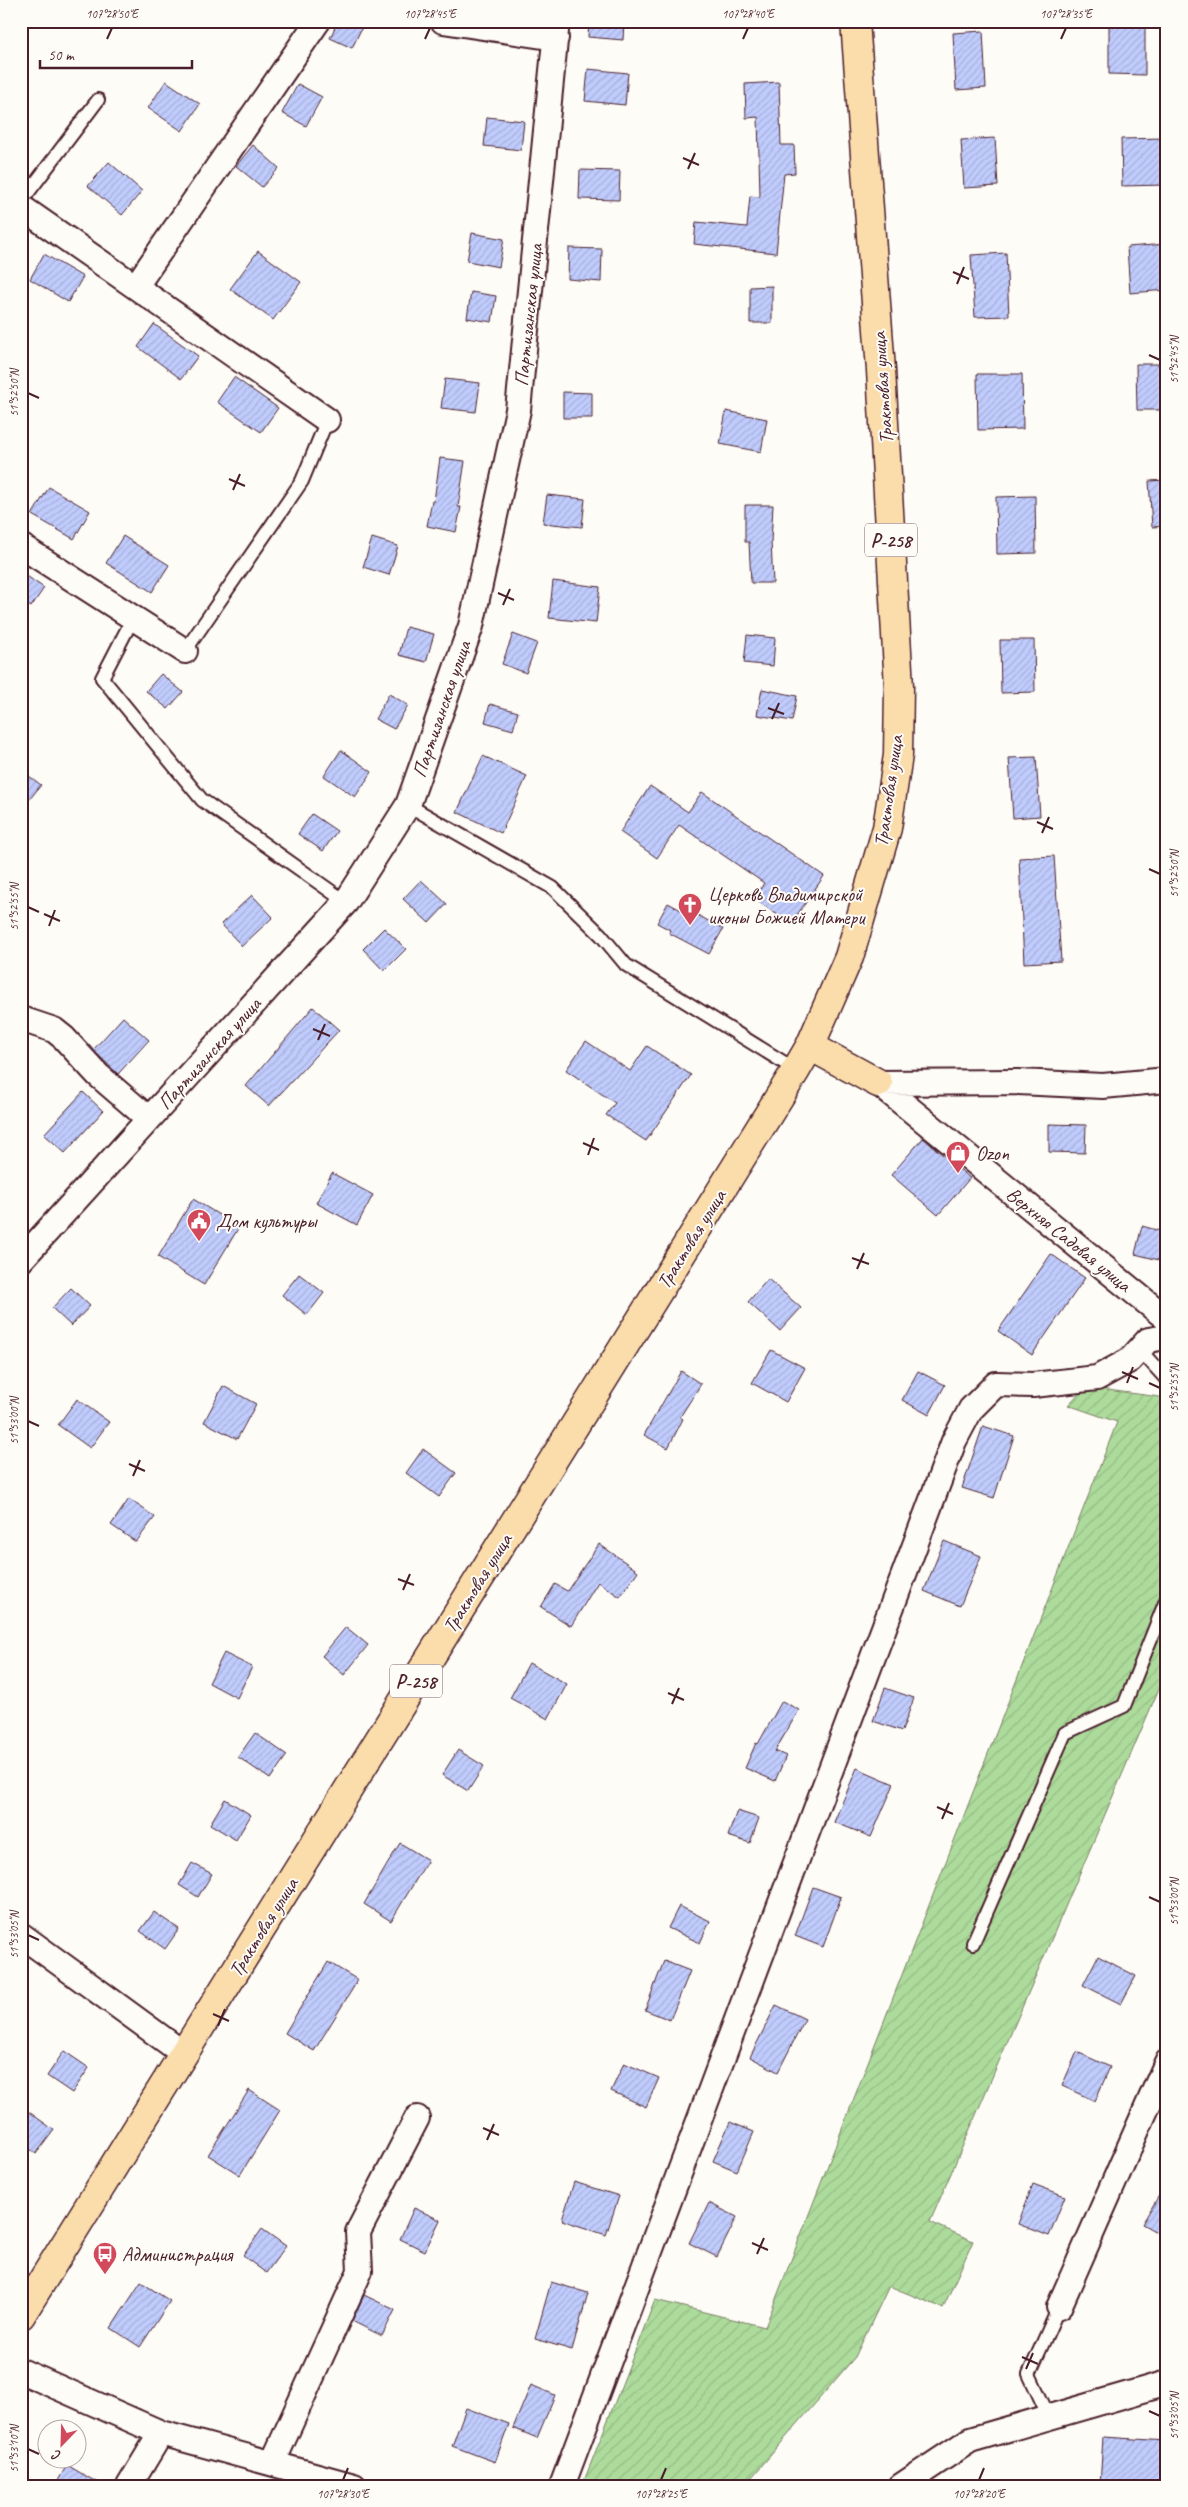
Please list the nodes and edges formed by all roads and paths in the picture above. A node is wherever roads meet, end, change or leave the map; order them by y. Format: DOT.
graph roads {
  1 [pos="318,21"];
  2 [pos="443,21"];
  3 [pos="855,21"];
  4 [pos="556,30"];
  5 [pos="98,100"];
  6 [pos="21,202"];
  7 [pos="21,207"];
  8 [pos="136,286"];
  9 [pos="327,420"];
  10 [pos="21,546"];
  11 [pos="133,618"];
  12 [pos="185,651"];
  13 [pos="408,805"];
  14 [pos="346,902"];
  15 [pos="21,1019"];
  16 [pos="810,1046"];
  17 [pos="796,1070"];
  18 [pos="1167,1080"];
  19 [pos="878,1083"];
  20 [pos="149,1119"];
  21 [pos="21,1260"];
  22 [pos="1167,1318"];
  23 [pos="1167,1336"];
  24 [pos="1140,1350"];
  25 [pos="1167,1380"];
  26 [pos="1167,1598"];
  27 [pos="21,1935"];
  28 [pos="973,1944"];
  29 [pos="184,2054"];
  30 [pos="1167,2062"];
  31 [pos="416,2118"];
  32 [pos="1059,2307"];
  33 [pos="21,2315"];
  34 [pos="21,2371"];
  35 [pos="1167,2383"];
  36 [pos="1050,2417"];
  37 [pos="161,2433"];
  38 [pos="274,2462"];
  39 [pos="330,2483"];
  40 [pos="129,2486"];
  41 [pos="354,2486"];
  42 [pos="562,2486"];
  43 [pos="901,2486"];
  1 -- 8 [label="street"];
  2 -- 4 [label="street"];
  3 -- 16 [label="highway, Трактовая улица / Р-258"];
  4 -- 13 [label="street, Партизанская улица"];
  5 -- 6 [label="lane"];
  7 -- 8 [label="street"];
  8 -- 9 [label="street"];
  9 -- 12 [label="lane"];
  10 -- 11 [label="street"];
  11 -- 12 [label="street"];
  11 -- 14 [label="lane"];
  13 -- 14 [label="street, Партизанская улица"];
  13 -- 17 [label="lane"];
  14 -- 20 [label="street, Партизанская улица"];
  15 -- 20 [label="street"];
  16 -- 17 [label="highway, Трактовая улица / Р-258"];
  16 -- 19 [label="highway"];
  17 -- 29 [label="highway, Трактовая улица / Р-258"];
  18 -- 19 [label="street"];
  19 -- 22 [label="street, Верхняя Садовая улица"];
  20 -- 21 [label="street, Партизанская улица"];
  23 -- 24 [label="street"];
  24 -- 25 [label="lane"];
  24 -- 42 [label="street"];
  26 -- 28 [label="lane"];
  27 -- 29 [label="street"];
  29 -- 33 [label="highway, Трактовая улица / Р-258"];
  30 -- 32 [label="street"];
  31 -- 38 [label="street"];
  32 -- 36 [label="lane"];
  34 -- 37 [label="street"];
  35 -- 36 [label="street"];
  36 -- 43 [label="street"];
  37 -- 38 [label="street"];
  37 -- 40 [label="street"];
  38 -- 39 [label="street"];
  39 -- 41 [label="street"];
}
